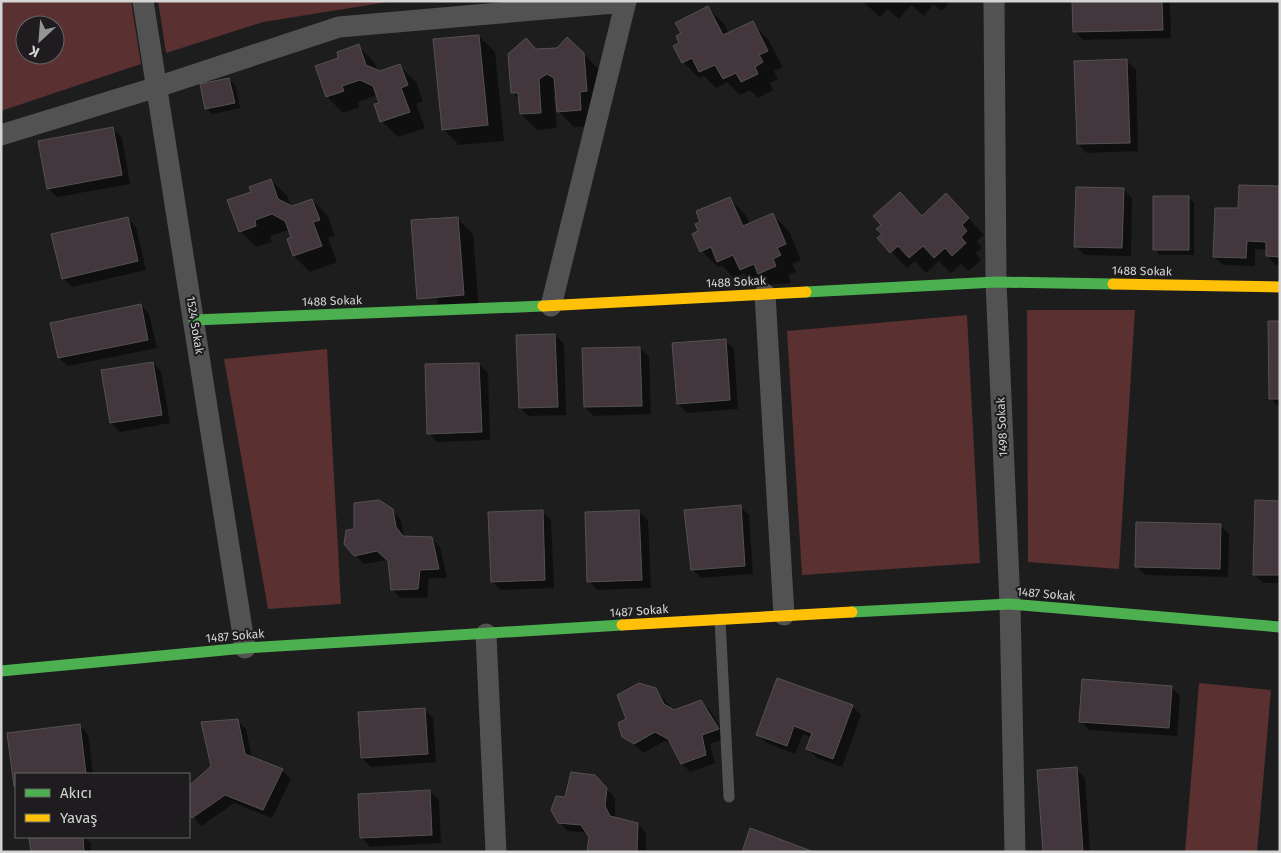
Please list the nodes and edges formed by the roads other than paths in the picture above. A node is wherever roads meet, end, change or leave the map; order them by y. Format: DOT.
graph roads {
  1 [pos="143,1"];
  2 [pos="994,1"];
  3 [pos="626,2"];
  4 [pos="157,87"];
  5 [pos="1,135"];
  6 [pos="996,282"];
  7 [pos="1280,287"];
  8 [pos="765,294"];
  9 [pos="551,306"];
  10 [pos="194,320"];
  11 [pos="1010,604"];
  12 [pos="784,615"];
  13 [pos="720,619"];
  14 [pos="1280,627"];
  15 [pos="486,634"];
  16 [pos="246,648"];
  17 [pos="1,671"];
  18 [pos="730,797"];
  19 [pos="496,852"];
  20 [pos="1015,852"];
  1 -- 4 [label="street, 1524 Sokak"];
  2 -- 6 [label="street, 1498 Sokak"];
  3 -- 4 [label="street"];
  3 -- 9 [label="street"];
  4 -- 5 [label="street"];
  4 -- 10 [label="street, 1524 Sokak"];
  6 -- 7 [label="street, 1488 Sokak"];
  6 -- 8 [label="street, 1488 Sokak"];
  6 -- 11 [label="street, 1498 Sokak"];
  8 -- 9 [label="street, 1488 Sokak"];
  8 -- 12 [label="street"];
  9 -- 10 [label="street, 1488 Sokak"];
  10 -- 16 [label="street, 1524 Sokak"];
  11 -- 12 [label="street, 1487 Sokak"];
  11 -- 14 [label="street, 1487 Sokak"];
  11 -- 20 [label="street, 1498 Sokak"];
  12 -- 13 [label="street, 1487 Sokak"];
  13 -- 15 [label="street, 1487 Sokak"];
  13 -- 18 [label="lane"];
  15 -- 16 [label="street, 1487 Sokak"];
  15 -- 19 [label="street"];
  16 -- 17 [label="street, 1487 Sokak"];
}
